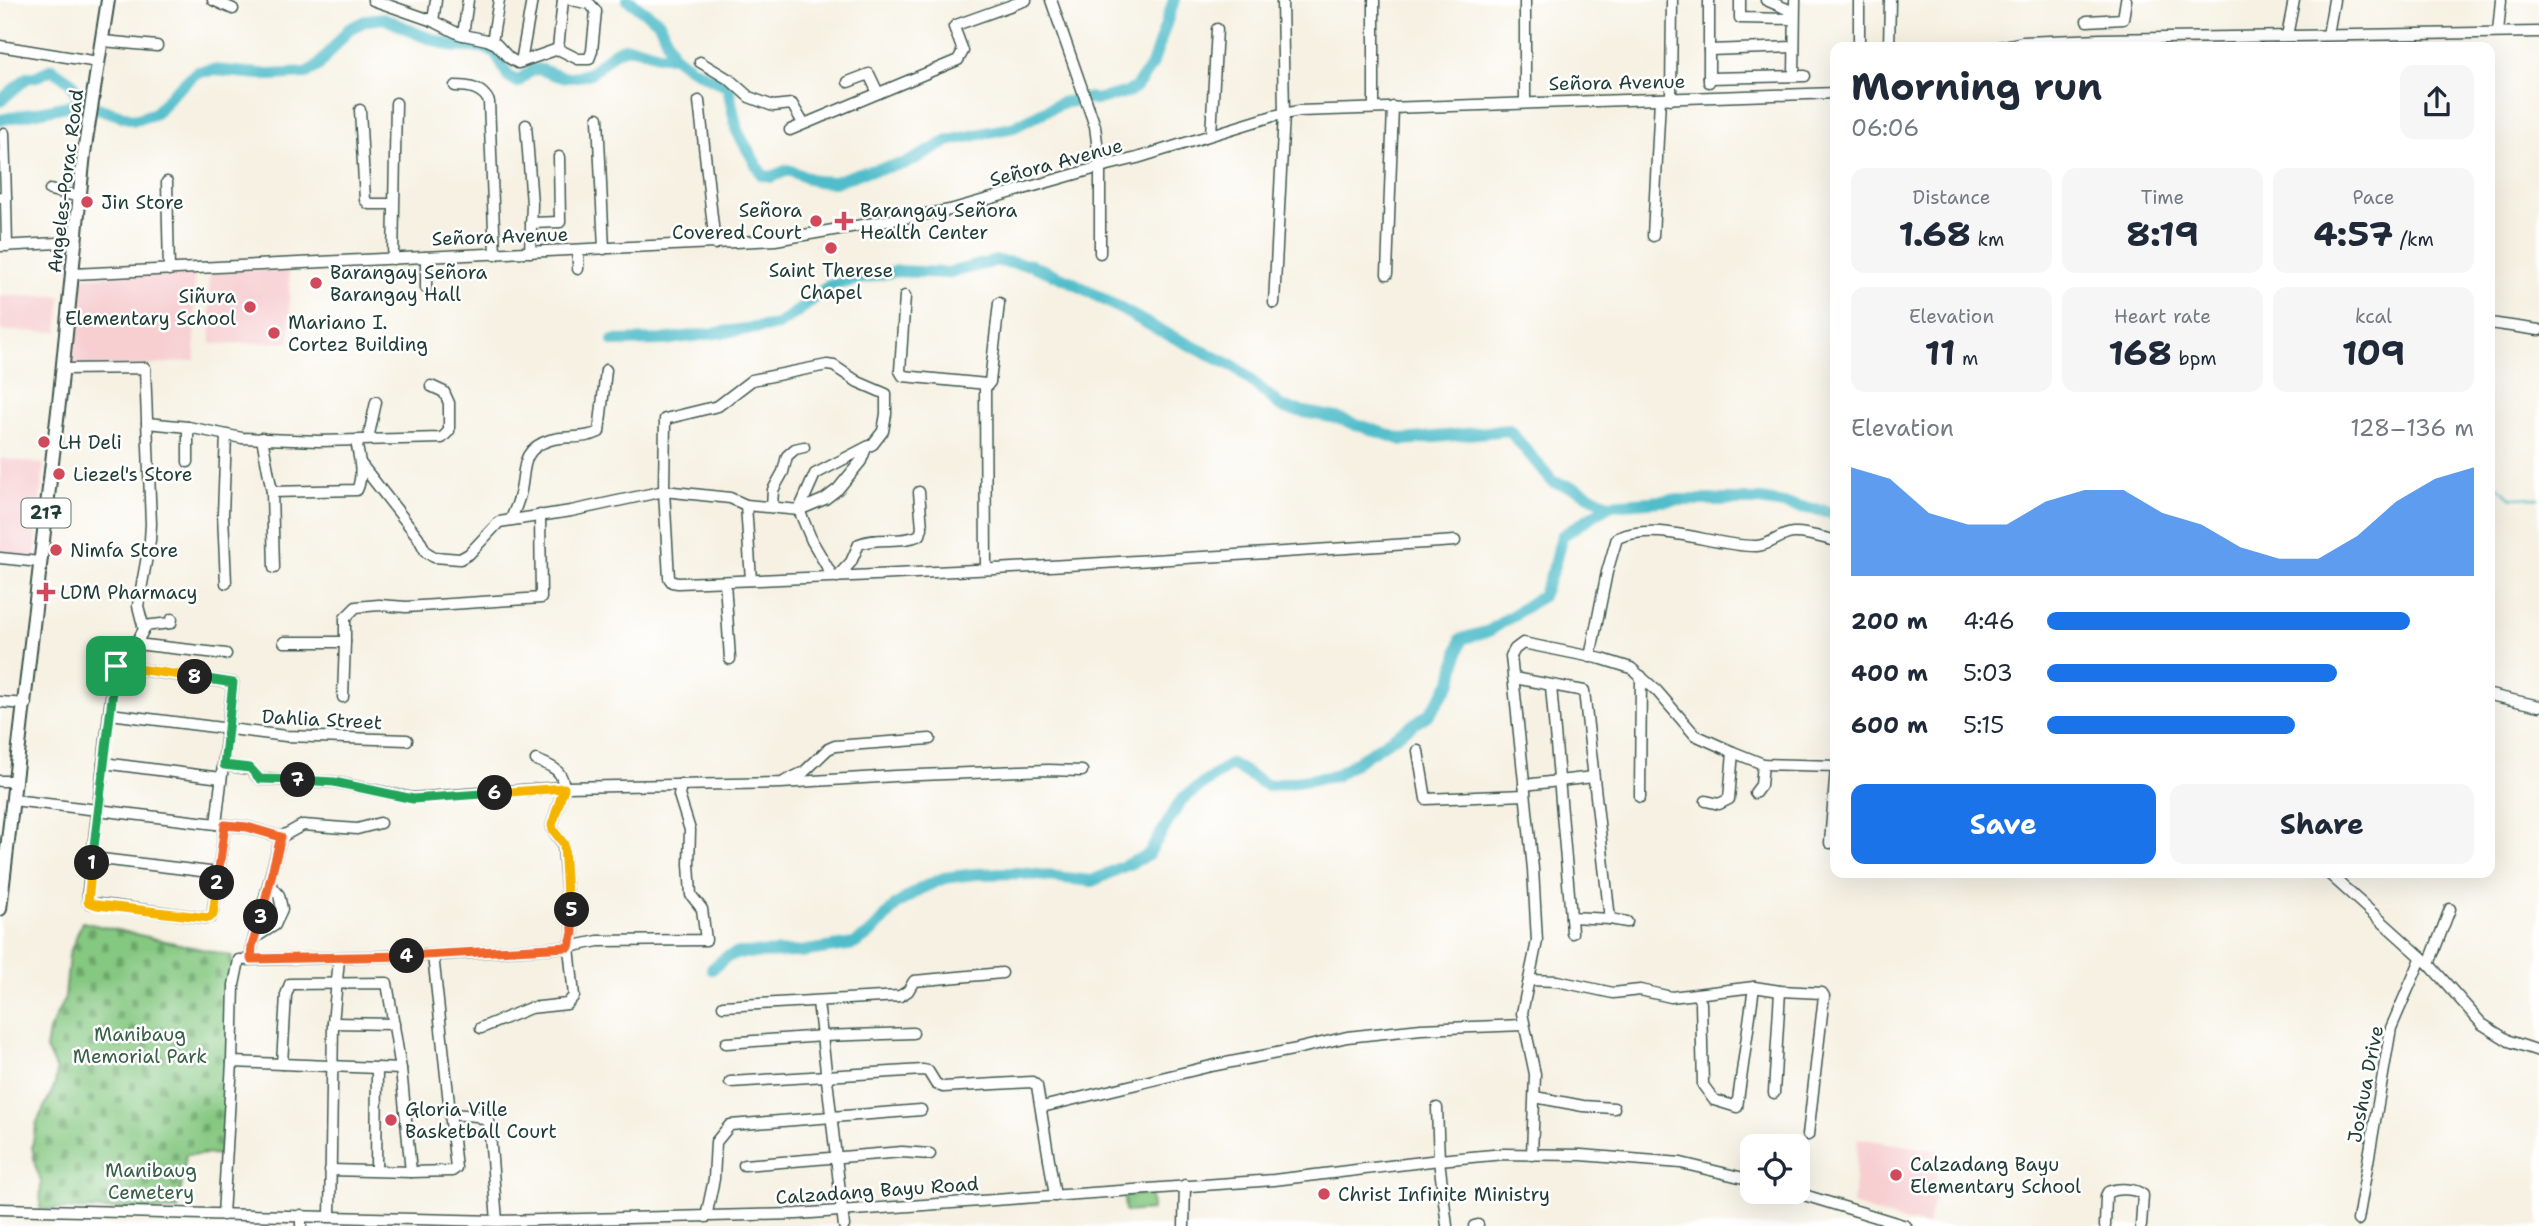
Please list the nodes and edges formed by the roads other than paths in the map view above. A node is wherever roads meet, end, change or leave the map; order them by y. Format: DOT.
graph roads {
  1 [pos="108,0"];
  2 [pos="213,0"];
  3 [pos="373,0"];
  4 [pos="436,0"];
  5 [pos="468,0"];
  6 [pos="499,0"];
  7 [pos="531,0"];
  8 [pos="563,0"];
  9 [pos="572,0"];
  10 [pos="1026,0"];
  11 [pos="1051,0"];
  12 [pos="1282,0"];
  13 [pos="1374,0"];
  14 [pos="1525,0"];
  15 [pos="1672,0"];
  16 [pos="1709,0"];
  17 [pos="1740,0"];
  18 [pos="1766,0"];
  19 [pos="1795,0"];
  20 [pos="1859,0"];
  21 [pos="1891,0"];
  22 [pos="2126,0"];
  23 [pos="2294,0"];
  24 [pos="2334,0"];
  25 [pos="2501,0"];
  26 [pos="402,4"];
  27 [pos="233,9"];
  28 [pos="1793,16"];
  29 [pos="433,21"];
  30 [pos="2087,21"];
  31 [pos="1217,29"];
  32 [pos="2498,32"];
  33 [pos="2539,32"];
  34 [pos="463,35"];
  35 [pos="2328,35"];
  36 [pos="2287,36"];
  37 [pos="103,41"];
  38 [pos="492,42"];
  39 [pos="1859,42"];
  40 [pos="1889,42"];
  41 [pos="2170,42"];
  42 [pos="0,46"];
  43 [pos="157,46"];
  44 [pos="1794,47"];
  45 [pos="558,49"];
  46 [pos="1709,50"];
  47 [pos="98,62"];
  48 [pos="521,62"];
  49 [pos="700,62"];
  50 [pos="848,82"];
  51 [pos="455,86"];
  52 [pos="877,93"];
  53 [pos="1830,93"];
  54 [pos="1665,99"];
  55 [pos="699,101"];
  56 [pos="1525,102"];
  57 [pos="396,103"];
  58 [pos="1392,107"];
  59 [pos="1374,108"];
  60 [pos="359,110"];
  61 [pos="1284,114"];
  62 [pos="598,118"];
  63 [pos="803,123"];
  64 [pos="526,125"];
  65 [pos="790,130"];
  66 [pos="4,133"];
  67 [pos="1211,134"];
  68 [pos="559,157"];
  69 [pos="1100,167"];
  70 [pos="167,182"];
  71 [pos="50,190"];
  72 [pos="3,197"];
  73 [pos="80,197"];
  74 [pos="393,204"];
  75 [pos="531,223"];
  76 [pos="1653,236"];
  77 [pos="77,242"];
  78 [pos="715,244"];
  79 [pos="4,246"];
  80 [pos="604,249"];
  81 [pos="578,251"];
  82 [pos="530,252"];
  83 [pos="1100,253"];
  84 [pos="495,255"];
  85 [pos="426,257"];
  86 [pos="393,260"];
  87 [pos="578,269"];
  88 [pos="170,270"];
  89 [pos="74,274"];
  90 [pos="1387,274"];
  91 [pos="426,288"];
  92 [pos="905,296"];
  93 [pos="999,303"];
  94 [pos="1274,303"];
  95 [pos="2495,324"];
  96 [pos="2539,330"];
  97 [pos="63,369"];
  98 [pos="606,370"];
  99 [pos="987,384"];
  100 [pos="431,386"];
  101 [pos="376,402"];
  102 [pos="147,423"];
  103 [pos="188,427"];
  104 [pos="226,435"];
  105 [pos="262,438"];
  106 [pos="368,439"];
  107 [pos="356,441"];
  108 [pos="804,447"];
  109 [pos="866,448"];
  110 [pos="188,462"];
  111 [pos="361,464"];
  112 [pos="664,491"];
  113 [pos="272,492"];
  114 [pos="919,492"];
  115 [pos="746,505"];
  116 [pos="772,507"];
  117 [pos="799,510"];
  118 [pos="540,515"];
  119 [pos="511,519"];
  120 [pos="1830,540"];
  121 [pos="1455,541"];
  122 [pos="0,558"];
  123 [pos="40,562"];
  124 [pos="274,568"];
  125 [pos="986,569"];
  126 [pos="835,577"];
  127 [pos="751,580"];
  128 [pos="725,582"];
  129 [pos="226,583"];
  130 [pos="172,619"];
  131 [pos="144,626"];
  132 [pos="284,642"];
  133 [pos="345,642"];
  134 [pos="136,644"];
  135 [pos="226,654"];
  136 [pos="1590,657"];
  137 [pos="730,659"];
  138 [pos="116,666"];
  139 [pos="1641,676"];
  140 [pos="1514,678"];
  141 [pos="1551,686"];
  142 [pos="343,696"];
  143 [pos="2495,696"];
  144 [pos="0,702"];
  145 [pos="26,704"];
  146 [pos="2539,706"];
  147 [pos="110,714"];
  148 [pos="227,730"];
  149 [pos="930,739"];
  150 [pos="407,740"];
  151 [pos="1418,751"];
  152 [pos="1733,752"];
  153 [pos="536,760"];
  154 [pos="103,763"];
  155 [pos="1763,764"];
  156 [pos="224,765"];
  157 [pos="1830,767"];
  158 [pos="1082,771"];
  159 [pos="1594,777"];
  160 [pos="221,778"];
  161 [pos="0,781"];
  162 [pos="16,781"];
  163 [pos="1559,781"];
  164 [pos="781,783"];
  165 [pos="681,784"];
  166 [pos="564,788"];
  167 [pos="1525,790"];
  168 [pos="1755,793"];
  169 [pos="1640,797"];
  170 [pos="13,800"];
  171 [pos="1706,802"];
  172 [pos="98,811"];
  173 [pos="380,823"];
  174 [pos="220,824"];
  175 [pos="281,837"];
  176 [pos="93,858"];
  177 [pos="218,873"];
  178 [pos="2334,878"];
  179 [pos="270,884"];
  180 [pos="0,909"];
  181 [pos="2450,909"];
  182 [pos="1571,917"];
  183 [pos="1609,919"];
  184 [pos="1627,922"];
  185 [pos="1572,933"];
  186 [pos="256,937"];
  187 [pos="569,947"];
  188 [pos="433,955"];
  189 [pos="251,959"];
  190 [pos="339,959"];
  191 [pos="2426,961"];
  192 [pos="1002,973"];
  193 [pos="1529,980"];
  194 [pos="338,984"];
  195 [pos="1754,987"];
  196 [pos="1780,991"];
  197 [pos="1697,995"];
  198 [pos="818,1002"];
  199 [pos="723,1006"];
  200 [pos="333,1023"];
  201 [pos="394,1024"];
  202 [pos="1524,1025"];
  203 [pos="481,1028"];
  204 [pos="913,1033"];
  205 [pos="822,1036"];
  206 [pos="726,1044"];
  207 [pos="2539,1051"];
  208 [pos="232,1062"];
  209 [pos="282,1064"];
  210 [pos="332,1067"];
  211 [pos="377,1068"];
  212 [pos="401,1069"];
  213 [pos="827,1076"];
  214 [pos="730,1082"];
  215 [pos="1774,1093"];
  216 [pos="1535,1097"];
  217 [pos="1042,1107"];
  218 [pos="1437,1108"];
  219 [pos="1614,1108"];
  220 [pos="921,1110"];
  221 [pos="450,1114"];
  222 [pos="832,1117"];
  223 [pos="1808,1134"];
  224 [pos="930,1154"];
  225 [pos="1532,1155"];
  226 [pos="836,1158"];
  227 [pos="1439,1160"];
  228 [pos="744,1165"];
  229 [pos="330,1170"];
  230 [pos="376,1170"];
  231 [pos="411,1172"];
  232 [pos="1740,1177"];
  233 [pos="1185,1185"];
  234 [pos="1055,1196"];
  235 [pos="1810,1197"];
  236 [pos="0,1209"];
  237 [pos="843,1212"];
  238 [pos="171,1215"];
  239 [pos="223,1215"];
  240 [pos="330,1216"];
  241 [pos="706,1217"];
  242 [pos="2358,1220"];
  243 [pos="301,1221"];
  244 [pos="497,1221"];
  245 [pos="433,1222"];
  246 [pos="165,1226"];
  247 [pos="844,1226"];
  248 [pos="1184,1226"];
  249 [pos="1447,1226"];
  250 [pos="1906,1226"];
  251 [pos="2105,1226"];
  252 [pos="2141,1226"];
  1 -- 37 [label="main road, Angeles-Porac Road / 217"];
  2 -- 27 [label="street"];
  3 -- 26 [label="street"];
  4 -- 29 [label="street"];
  5 -- 34 [label="street"];
  6 -- 38 [label="street"];
  7 -- 48 [label="street"];
  8 -- 45 [label="street"];
  9 -- 45 [label="street"];
  10 -- 52 [label="street"];
  11 -- 69 [label="street"];
  12 -- 61 [label="street"];
  13 -- 59 [label="street"];
  14 -- 56 [label="street"];
  15 -- 54 [label="street"];
  16 -- 46 [label="street"];
  17 -- 28 [label="street"];
  18 -- 28 [label="street"];
  19 -- 28 [label="street"];
  20 -- 39 [label="street"];
  21 -- 40 [label="street"];
  22 -- 30 [label="street"];
  23 -- 36 [label="street"];
  24 -- 35 [label="street"];
  25 -- 32 [label="street"];
  26 -- 29 [label="street"];
  28 -- 44 [label="street"];
  29 -- 34 [label="street"];
  31 -- 67 [label="street"];
  32 -- 33 [label="street"];
  32 -- 35 [label="street"];
  34 -- 38 [label="street"];
  35 -- 36 [label="street"];
  36 -- 41 [label="street"];
  37 -- 43 [label="street"];
  37 -- 47 [label="main road, Angeles-Porac Road / 217"];
  38 -- 48 [label="street"];
  42 -- 47 [label="street"];
  44 -- 46 [label="street"];
  44 -- 46 [label="street"];
  45 -- 48 [label="street"];
  47 -- 73 [label="main road, Angeles-Porac Road / 217"];
  49 -- 63 [label="street"];
  50 -- 52 [label="street"];
  51 -- 84 [label="street"];
  52 -- 63 [label="street"];
  53 -- 54 [label="street, Señora Avenue"];
  54 -- 56 [label="street, Señora Avenue"];
  54 -- 76 [label="street"];
  55 -- 78 [label="street"];
  56 -- 58 [label="street, Señora Avenue"];
  57 -- 74 [label="street"];
  58 -- 59 [label="street, Señora Avenue"];
  58 -- 90 [label="street"];
  59 -- 61 [label="street, Señora Avenue"];
  60 -- 74 [label="street"];
  61 -- 67 [label="street, Señora Avenue"];
  61 -- 94 [label="street"];
  62 -- 80 [label="street"];
  63 -- 65 [label="street"];
  64 -- 75 [label="street"];
  66 -- 72 [label="street"];
  67 -- 69 [label="street, Señora Avenue"];
  68 -- 75 [label="street"];
  69 -- 78 [label="street, Señora Avenue"];
  69 -- 83 [label="street"];
  70 -- 88 [label="street"];
  71 -- 73 [label="street"];
  72 -- 79 [label="street"];
  73 -- 77 [label="main road, Angeles-Porac Road / 217"];
  74 -- 86 [label="street"];
  75 -- 82 [label="street"];
  77 -- 79 [label="street"];
  77 -- 89 [label="main road, Angeles-Porac Road / 217"];
  78 -- 80 [label="street, Señora Avenue"];
  80 -- 81 [label="street, Señora Avenue"];
  81 -- 82 [label="street, Señora Avenue"];
  81 -- 87 [label="street"];
  82 -- 84 [label="street, Señora Avenue"];
  84 -- 85 [label="street, Señora Avenue"];
  85 -- 86 [label="street, Señora Avenue"];
  85 -- 91 [label="street"];
  86 -- 88 [label="street, Señora Avenue"];
  88 -- 89 [label="street, Señora Avenue"];
  89 -- 97 [label="main road, Angeles-Porac Road / 217"];
  92 -- 99 [label="street"];
  93 -- 99 [label="street"];
  95 -- 96 [label="street"];
  97 -- 102 [label="street"];
  97 -- 123 [label="main road, Angeles-Porac Road / 217"];
  98 -- 119 [label="street"];
  99 -- 125 [label="street"];
  100 -- 106 [label="street"];
  101 -- 106 [label="street"];
  102 -- 103 [label="street"];
  102 -- 131 [label="street"];
  103 -- 104 [label="street"];
  103 -- 110 [label="street"];
  104 -- 105 [label="street"];
  104 -- 129 [label="street"];
  105 -- 107 [label="street"];
  105 -- 113 [label="street"];
  106 -- 107 [label="street"];
  107 -- 111 [label="street"];
  108 -- 116 [label="street"];
  109 -- 112 [label="street"];
  109 -- 117 [label="street"];
  109 -- 117 [label="street"];
  111 -- 113 [label="street"];
  111 -- 119 [label="street"];
  112 -- 115 [label="street"];
  112 -- 118 [label="street"];
  112 -- 128 [label="street"];
  113 -- 124 [label="street"];
  114 -- 126 [label="street"];
  115 -- 116 [label="street"];
  115 -- 127 [label="street"];
  116 -- 117 [label="street"];
  117 -- 126 [label="street"];
  118 -- 119 [label="street"];
  118 -- 133 [label="street"];
  120 -- 136 [label="street"];
  121 -- 125 [label="street"];
  122 -- 123 [label="street"];
  123 -- 145 [label="main road, Angeles-Porac Road / 217"];
  125 -- 126 [label="street"];
  126 -- 127 [label="street"];
  127 -- 128 [label="street"];
  128 -- 137 [label="street"];
  130 -- 131 [label="street"];
  131 -- 134 [label="street"];
  132 -- 133 [label="street"];
  133 -- 142 [label="street"];
  134 -- 135 [label="street"];
  134 -- 138 [label="street"];
  136 -- 139 [label="street"];
  136 -- 140 [label="street"];
  138 -- 147 [label="street"];
  138 -- 148 [label="street"];
  139 -- 152 [label="street"];
  139 -- 169 [label="street"];
  140 -- 141 [label="street"];
  140 -- 167 [label="street"];
  141 -- 159 [label="street"];
  141 -- 163 [label="street"];
  143 -- 146 [label="street"];
  144 -- 145 [label="street"];
  145 -- 162 [label="main road, Angeles-Porac Road / 217"];
  147 -- 148 [label="street, Dahlia Street"];
  147 -- 154 [label="street"];
  148 -- 150 [label="street, Dahlia Street"];
  148 -- 156 [label="street"];
  149 -- 164 [label="street"];
  151 -- 167 [label="street"];
  152 -- 155 [label="street"];
  152 -- 171 [label="street"];
  153 -- 166 [label="street"];
  154 -- 160 [label="street"];
  154 -- 172 [label="street"];
  155 -- 157 [label="street"];
  155 -- 168 [label="street"];
  156 -- 160 [label="street"];
  156 -- 166 [label="street"];
  158 -- 164 [label="street"];
  159 -- 163 [label="street"];
  159 -- 183 [label="street"];
  160 -- 174 [label="street"];
  161 -- 162 [label="street"];
  162 -- 170 [label="main road, Angeles-Porac Road / 217"];
  163 -- 167 [label="street"];
  163 -- 182 [label="street"];
  164 -- 165 [label="street"];
  165 -- 166 [label="street"];
  165 -- 187 [label="street"];
  166 -- 187 [label="street"];
  167 -- 193 [label="street"];
  170 -- 172 [label="street"];
  170 -- 180 [label="main road, Angeles-Porac Road / 217"];
  172 -- 174 [label="street"];
  172 -- 176 [label="street"];
  173 -- 175 [label="street"];
  174 -- 175 [label="street"];
  174 -- 177 [label="street"];
  175 -- 179 [label="street"];
  176 -- 177 [label="street"];
  176 -- 177 [label="street"];
  178 -- 191 [label="street"];
  179 -- 186 [label="street"];
  179 -- 186 [label="street"];
  181 -- 191 [label="street, Joshua Drive"];
  182 -- 183 [label="street"];
  182 -- 185 [label="street"];
  183 -- 184 [label="street"];
  186 -- 189 [label="street"];
  187 -- 188 [label="street"];
  187 -- 203 [label="street"];
  188 -- 190 [label="street"];
  188 -- 221 [label="street"];
  189 -- 190 [label="street"];
  189 -- 208 [label="street"];
  190 -- 194 [label="street"];
  191 -- 207 [label="street"];
  191 -- 242 [label="street, Joshua Drive"];
  192 -- 198 [label="street"];
  193 -- 197 [label="street"];
  193 -- 202 [label="street"];
  194 -- 200 [label="street"];
  194 -- 201 [label="street"];
  194 -- 209 [label="street"];
  195 -- 196 [label="street"];
  195 -- 197 [label="street"];
  195 -- 197 [label="street"];
  196 -- 215 [label="street"];
  196 -- 223 [label="street"];
  198 -- 199 [label="street"];
  198 -- 205 [label="street"];
  200 -- 201 [label="street"];
  200 -- 210 [label="street"];
  201 -- 212 [label="street"];
  202 -- 216 [label="street"];
  202 -- 217 [label="street"];
  204 -- 205 [label="street"];
  205 -- 206 [label="street"];
  205 -- 213 [label="street"];
  208 -- 209 [label="street"];
  208 -- 239 [label="street"];
  209 -- 210 [label="street"];
  210 -- 211 [label="street"];
  210 -- 229 [label="street"];
  211 -- 212 [label="street"];
  211 -- 230 [label="street"];
  212 -- 231 [label="street"];
  213 -- 214 [label="street"];
  213 -- 217 [label="street"];
  213 -- 222 [label="street"];
  216 -- 219 [label="street"];
  216 -- 225 [label="street"];
  217 -- 234 [label="street"];
  218 -- 227 [label="street"];
  220 -- 222 [label="street"];
  221 -- 231 [label="street"];
  221 -- 244 [label="street"];
  222 -- 226 [label="street"];
  222 -- 241 [label="street"];
  224 -- 226 [label="street"];
  225 -- 227 [label="street, Calzadang Bayu Road"];
  225 -- 232 [label="street, Calzadang Bayu Road"];
  226 -- 228 [label="street"];
  226 -- 237 [label="street"];
  227 -- 233 [label="street, Calzadang Bayu Road"];
  227 -- 249 [label="street"];
  229 -- 230 [label="street"];
  229 -- 240 [label="street"];
  230 -- 231 [label="street"];
  233 -- 234 [label="street, Calzadang Bayu Road"];
  233 -- 248 [label="street"];
  234 -- 237 [label="street, Calzadang Bayu Road"];
  235 -- 250 [label="street"];
  236 -- 238 [label="street, Calzadang Bayu Road"];
  237 -- 241 [label="street, Calzadang Bayu Road"];
  237 -- 247 [label="street"];
  238 -- 239 [label="street, Calzadang Bayu Road"];
  238 -- 246 [label="street"];
  239 -- 243 [label="street, Calzadang Bayu Road"];
  240 -- 243 [label="street, Calzadang Bayu Road"];
  240 -- 245 [label="street, Calzadang Bayu Road"];
  241 -- 244 [label="street, Calzadang Bayu Road"];
  244 -- 245 [label="street, Calzadang Bayu Road"];
  251 -- 252 [label="street"];
}
